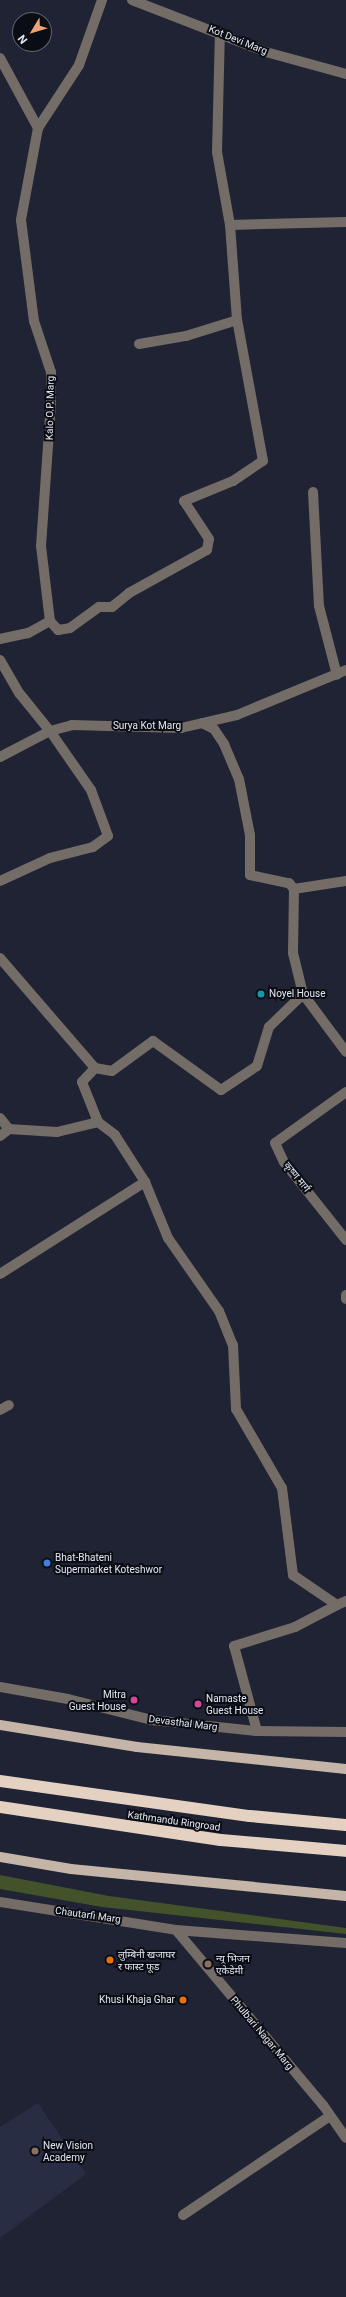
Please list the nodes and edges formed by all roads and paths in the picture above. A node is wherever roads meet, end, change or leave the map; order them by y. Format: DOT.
graph roads {
  1 [pos="102,0"];
  2 [pos="132,0"];
  3 [pos="220,33"];
  4 [pos="0,58"];
  5 [pos="346,74"];
  6 [pos="38,128"];
  7 [pos="346,222"];
  8 [pos="230,226"];
  9 [pos="237,320"];
  10 [pos="139,344"];
  11 [pos="313,492"];
  12 [pos="50,621"];
  13 [pos="0,639"];
  14 [pos="0,660"];
  15 [pos="342,672"];
  16 [pos="202,723"];
  17 [pos="50,731"];
  18 [pos="0,757"];
  19 [pos="0,881"];
  20 [pos="346,881"];
  21 [pos="294,889"];
  22 [pos="0,958"];
  23 [pos="303,994"];
  24 [pos="346,1052"];
  25 [pos="95,1068"];
  26 [pos="346,1092"];
  27 [pos="0,1118"];
  28 [pos="98,1122"];
  29 [pos="9,1129"];
  30 [pos="0,1136"];
  31 [pos="145,1182"];
  32 [pos="346,1240"];
  33 [pos="0,1274"];
  34 [pos="346,1295"];
  35 [pos="346,1298"];
  36 [pos="9,1405"];
  37 [pos="0,1410"];
  38 [pos="342,1603"];
  39 [pos="0,1687"];
  40 [pos="0,1726"];
  41 [pos="257,1731"];
  42 [pos="346,1732"];
  43 [pos="346,1769"];
  44 [pos="0,1781"];
  45 [pos="0,1807"];
  46 [pos="346,1825"];
  47 [pos="346,1851"];
  48 [pos="0,1857"];
  49 [pos="346,1896"];
  50 [pos="0,1902"];
  51 [pos="176,1930"];
  52 [pos="346,1943"];
  53 [pos="330,2116"];
  54 [pos="346,2138"];
  55 [pos="184,2215"];
  1 -- 6 [label="street"];
  2 -- 3 [label="street, Kot Devi Marg"];
  3 -- 5 [label="street, Kot Devi Marg"];
  3 -- 8 [label="street"];
  4 -- 6 [label="street"];
  6 -- 12 [label="street, Kalo O.P. Marg"];
  7 -- 8 [label="street"];
  8 -- 9 [label="street"];
  9 -- 10 [label="street"];
  9 -- 12 [label="street"];
  11 -- 15 [label="street"];
  12 -- 13 [label="street"];
  14 -- 17 [label="street"];
  15 -- 16 [label="street, Surya Kot Marg"];
  16 -- 17 [label="street, Surya Kot Marg"];
  16 -- 21 [label="street"];
  17 -- 18 [label="street, Surya Kot Marg"];
  17 -- 19 [label="street"];
  20 -- 21 [label="street"];
  21 -- 23 [label="street"];
  22 -- 25 [label="street"];
  23 -- 24 [label="street"];
  23 -- 25 [label="street"];
  25 -- 28 [label="street"];
  26 -- 32 [label="street, कृष्ण मार्ग"];
  27 -- 29 [label="street"];
  28 -- 29 [label="street"];
  28 -- 31 [label="street"];
  29 -- 30 [label="street"];
  31 -- 33 [label="street"];
  31 -- 38 [label="street"];
  34 -- 35 [label="street"];
  36 -- 37 [label="street"];
  38 -- 41 [label="street"];
  39 -- 41 [label="street, Devasthal Marg"];
  40 -- 43 [label="main road"];
  41 -- 42 [label="street, Devasthal Marg"];
  44 -- 46 [label="highway, Kathmandu Ringroad"];
  45 -- 47 [label="highway, Kathmandu Ringroad"];
  48 -- 49 [label="main road"];
  50 -- 51 [label="street, Chautarfi Marg"];
  51 -- 52 [label="street, Chautarfi Marg"];
  51 -- 53 [label="street, Phulbari Nagar Marg"];
  53 -- 54 [label="street, Phulbari Nagar Marg"];
  53 -- 55 [label="street"];
}
